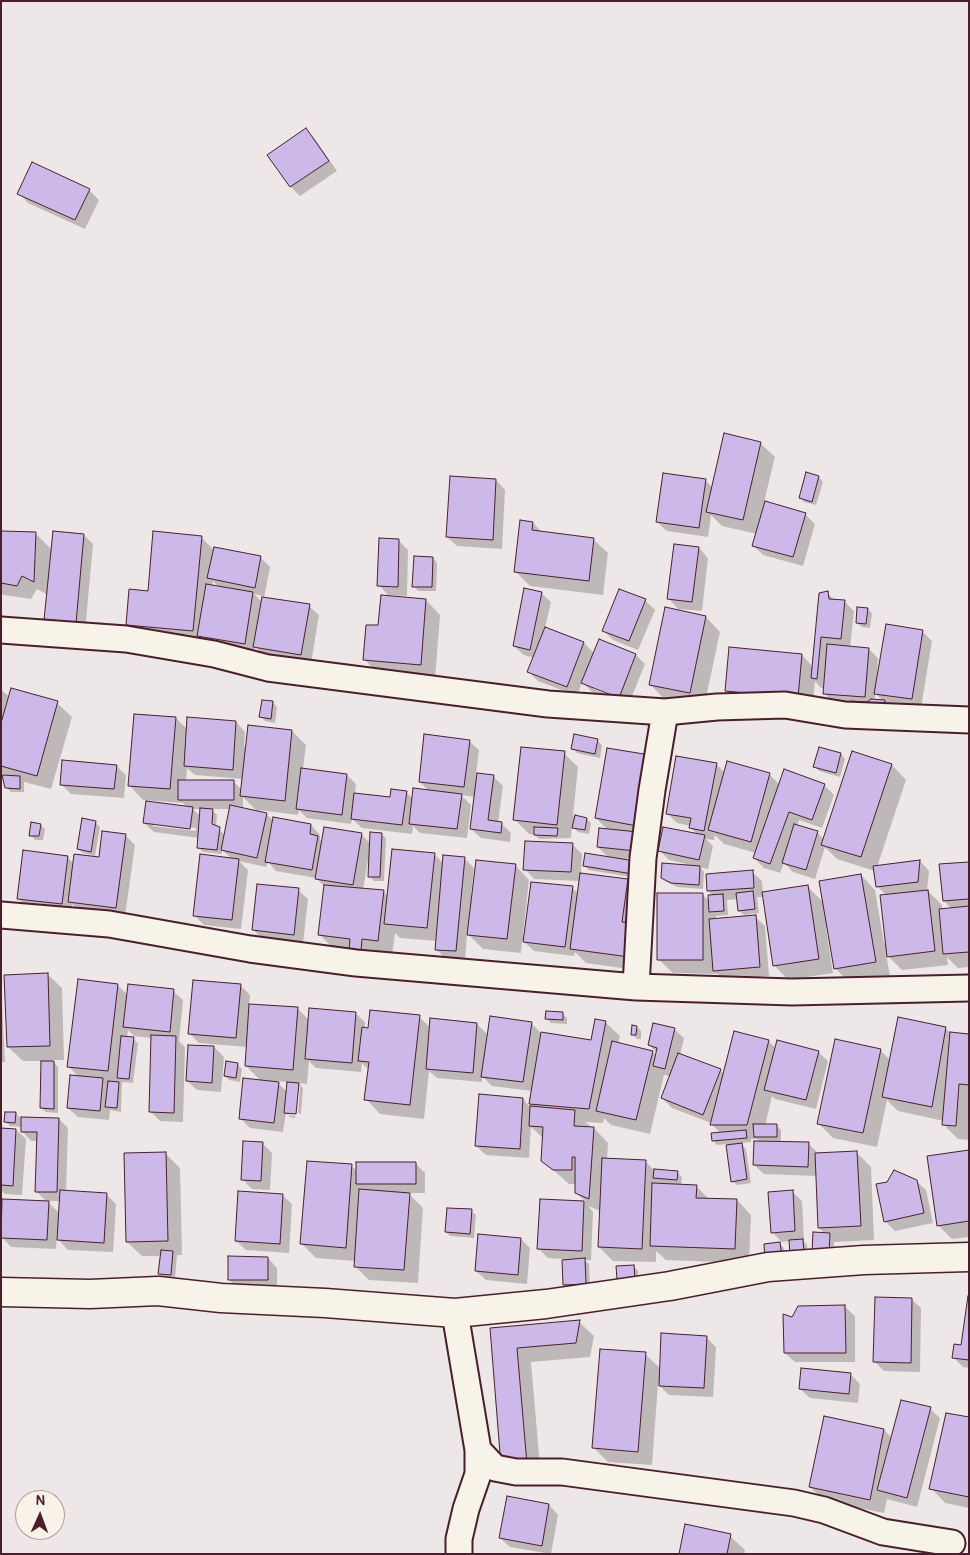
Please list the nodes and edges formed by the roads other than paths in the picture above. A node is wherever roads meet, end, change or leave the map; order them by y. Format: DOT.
graph roads {
  1 [pos="1,630"];
  2 [pos="665,712"];
  3 [pos="969,720"];
  4 [pos="1,915"];
  5 [pos="636,987"];
  6 [pos="969,988"];
  7 [pos="969,1257"];
  8 [pos="1,1292"];
  9 [pos="455,1313"];
  10 [pos="478,1450"];
  11 [pos="957,1547"];
  12 [pos="459,1554"];
  1 -- 2 [label="street"];
  2 -- 3 [label="street"];
  2 -- 5 [label="street"];
  4 -- 5 [label="street"];
  5 -- 6 [label="street"];
  7 -- 9 [label="street"];
  8 -- 9 [label="street"];
  9 -- 10 [label="street"];
  10 -- 11 [label="street"];
  10 -- 12 [label="street"];
}
